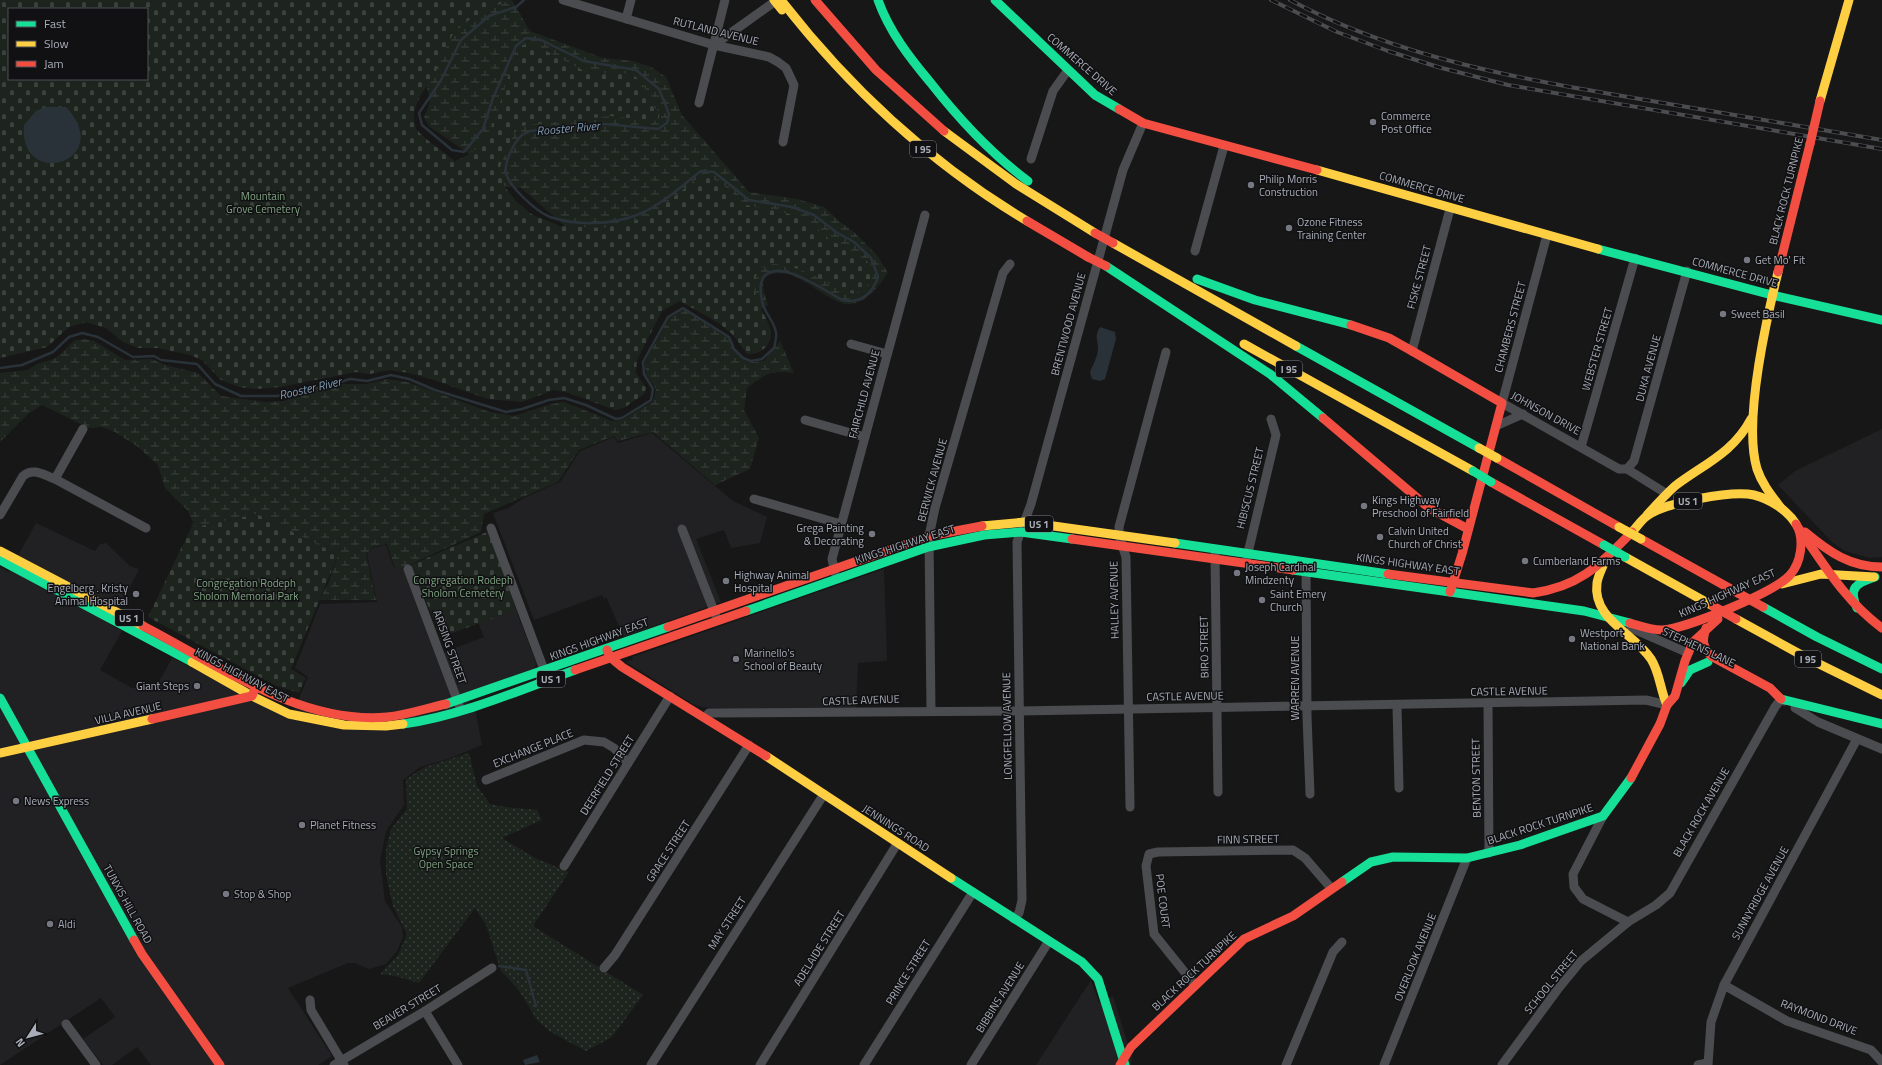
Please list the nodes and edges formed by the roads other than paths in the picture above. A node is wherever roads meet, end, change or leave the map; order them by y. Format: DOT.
graph roads {
  1 [pos="563,0"];
  2 [pos="631,0"];
  3 [pos="726,0"];
  4 [pos="774,0"];
  5 [pos="777,0"];
  6 [pos="815,0"];
  7 [pos="878,0"];
  8 [pos="995,0"];
  9 [pos="1849,0"];
  10 [pos="783,6"];
  11 [pos="626,19"];
  12 [pos="714,45"];
  13 [pos="1068,70"];
  14 [pos="699,103"];
  15 [pos="1143,123"];
  16 [pos="783,142"];
  17 [pos="1224,146"];
  18 [pos="1031,159"];
  19 [pos="1450,209"];
  20 [pos="924,215"];
  21 [pos="1095,233"];
  22 [pos="1547,235"];
  23 [pos="1113,243"];
  24 [pos="1195,251"];
  25 [pos="1635,258"];
  26 [pos="1010,264"];
  27 [pos="1106,266"];
  28 [pos="1687,271"];
  29 [pos="1772,295"];
  30 [pos="1882,320"];
  31 [pos="1224,332"];
  32 [pos="1238,340"];
  33 [pos="851,344"];
  34 [pos="1412,351"];
  35 [pos="1166,352"];
  36 [pos="886,354"];
  37 [pos="1502,402"];
  38 [pos="1523,414"];
  39 [pos="1753,414"];
  40 [pos="1271,419"];
  41 [pos="805,420"];
  42 [pos="1496,426"];
  43 [pos="83,429"];
  44 [pos="865,437"];
  45 [pos="1582,447"];
  46 [pos="1627,469"];
  47 [pos="55,479"];
  48 [pos="1667,494"];
  49 [pos="754,498"];
  50 [pos="1784,511"];
  51 [pos="0,515"];
  52 [pos="1642,520"];
  53 [pos="1025,522"];
  54 [pos="1795,523"];
  55 [pos="841,524"];
  56 [pos="146,528"];
  57 [pos="491,528"];
  58 [pos="682,529"];
  59 [pos="1468,530"];
  60 [pos="1021,532"];
  61 [pos="929,536"];
  62 [pos="1119,536"];
  63 [pos="928,547"];
  64 [pos="1123,547"];
  65 [pos="1215,549"];
  66 [pos="0,551"];
  67 [pos="1247,554"];
  68 [pos="1607,557"];
  69 [pos="1215,559"];
  70 [pos="0,560"];
  71 [pos="1307,562"];
  72 [pos="1246,564"];
  73 [pos="1882,566"];
  74 [pos="408,569"];
  75 [pos="834,570"];
  76 [pos="1306,572"];
  77 [pos="1832,574"];
  78 [pos="1397,575"];
  79 [pos="1878,577"];
  80 [pos="838,579"];
  81 [pos="1452,583"];
  82 [pos="1396,585"];
  83 [pos="1778,586"];
  84 [pos="1450,592"];
  85 [pos="1740,603"];
  86 [pos="1858,608"];
  87 [pos="714,611"];
  88 [pos="1607,616"];
  89 [pos="717,621"];
  90 [pos="1707,627"];
  91 [pos="1882,628"];
  92 [pos="606,649"];
  93 [pos="1688,653"];
  94 [pos="610,657"];
  95 [pos="1708,662"];
  96 [pos="1882,669"];
  97 [pos="546,675"];
  98 [pos="256,687"];
  99 [pos="1677,691"];
  100 [pos="252,696"];
  101 [pos="670,696"];
  102 [pos="1882,696"];
  103 [pos="0,698"];
  104 [pos="1781,699"];
  105 [pos="1488,703"];
  106 [pos="1397,705"];
  107 [pos="1667,705"];
  108 [pos="459,706"];
  109 [pos="1307,706"];
  110 [pos="1216,708"];
  111 [pos="1127,709"];
  112 [pos="931,710"];
  113 [pos="1019,711"];
  114 [pos="705,717"];
  115 [pos="1882,724"];
  116 [pos="1857,740"];
  117 [pos="749,745"];
  118 [pos="27,747"];
  119 [pos="1882,749"];
  120 [pos="0,753"];
  121 [pos="628,763"];
  122 [pos="486,780"];
  123 [pos="1400,788"];
  124 [pos="1218,792"];
  125 [pos="824,794"];
  126 [pos="1310,794"];
  127 [pos="1130,807"];
  128 [pos="1603,816"];
  129 [pos="898,844"];
  130 [pos="1489,853"];
  131 [pos="1149,854"];
  132 [pos="1467,858"];
  133 [pos="564,866"];
  134 [pos="1331,888"];
  135 [pos="973,892"];
  136 [pos="1014,919"];
  137 [pos="1628,922"];
  138 [pos="1049,941"];
  139 [pos="1342,942"];
  140 [pos="492,968"];
  141 [pos="604,968"];
  142 [pos="1195,985"];
  143 [pos="1724,985"];
  144 [pos="310,1000"];
  145 [pos="425,1011"];
  146 [pos="66,1024"];
  147 [pos="1882,1062"];
  148 [pos="1123,1063"];
  149 [pos="340,1064"];
  150 [pos="1708,1064"];
  151 [pos="96,1065"];
  152 [pos="219,1065"];
  153 [pos="458,1065"];
  154 [pos="651,1065"];
  155 [pos="760,1065"];
  156 [pos="864,1065"];
  157 [pos="971,1065"];
  158 [pos="1286,1065"];
  159 [pos="1384,1065"];
  160 [pos="1502,1065"];
  161 [pos="1698,1065"];
  1 -- 11 [label="street, RUTLAND AVENUE"];
  2 -- 11 [label="street"];
  3 -- 12 [label="street"];
  4 -- 10 [label="main road, bridge"];
  5 -- 12 [label="street"];
  6 -- 21 [label="main road, I 95"];
  7 -- 21 [label="main road"];
  8 -- 13 [label="main road, COMMERCE DRIVE"];
  9 -- 29 [label="main road, BLACK ROCK TURNPIKE, bridge"];
  10 -- 27 [label="main road, I 95, bridge"];
  11 -- 12 [label="street, RUTLAND AVENUE"];
  12 -- 14 [label="street"];
  12 -- 16 [label="street, RUTLAND AVENUE"];
  13 -- 15 [label="main road, COMMERCE DRIVE"];
  13 -- 18 [label="street"];
  15 -- 17 [label="main road, COMMERCE DRIVE"];
  15 -- 53 [label="street, BRENTWOOD AVENUE"];
  17 -- 19 [label="main road, COMMERCE DRIVE"];
  17 -- 24 [label="street"];
  19 -- 22 [label="main road, COMMERCE DRIVE"];
  19 -- 34 [label="street, FISKE STREET"];
  20 -- 36 [label="street, FAIRCHILD AVENUE"];
  21 -- 23 [label="main road, I 95, bridge"];
  22 -- 25 [label="main road, COMMERCE DRIVE"];
  22 -- 37 [label="street, CHAMBERS STREET"];
  23 -- 34 [label="main road, JOHNSON DRIVE"];
  23 -- 96 [label="main road, I 95, bridge"];
  25 -- 28 [label="main road, COMMERCE DRIVE"];
  25 -- 45 [label="street, WEBSTER STREET"];
  26 -- 61 [label="street, BERWICK AVENUE"];
  27 -- 31 [label="main road, I 95"];
  27 -- 59 [label="main road"];
  28 -- 29 [label="main road, COMMERCE DRIVE"];
  28 -- 46 [label="street, DUKA AVENUE"];
  29 -- 30 [label="main road, COMMERCE DRIVE"];
  29 -- 39 [label="main road, BLACK ROCK TURNPIKE"];
  32 -- 102 [label="main road, I 95, bridge"];
  33 -- 36 [label="street"];
  34 -- 37 [label="main road, JOHNSON DRIVE"];
  35 -- 62 [label="street, HALLEY AVENUE"];
  36 -- 44 [label="street, FAIRCHILD AVENUE"];
  37 -- 38 [label="street, JOHNSON DRIVE"];
  37 -- 42 [label="main road, CHAMBERS STREET"];
  38 -- 42 [label="street"];
  38 -- 45 [label="street, JOHNSON DRIVE"];
  39 -- 48 [label="main road, BLACK ROCK TURNPIKE"];
  39 -- 50 [label="main road, BLACK ROCK TURNPIKE"];
  40 -- 67 [label="street, HIBISCUS STREET"];
  41 -- 44 [label="street"];
  42 -- 59 [label="main road, CHAMBERS STREET"];
  43 -- 47 [label="street"];
  44 -- 55 [label="street, FAIRCHILD AVENUE"];
  45 -- 46 [label="street, JOHNSON DRIVE"];
  46 -- 48 [label="street, JOHNSON DRIVE"];
  47 -- 51 [label="street"];
  47 -- 56 [label="street"];
  48 -- 52 [label="main road, BLACK ROCK TURNPIKE"];
  49 -- 55 [label="street"];
  50 -- 52 [label="main road, KINGS HIGHWAY EAST / US 1"];
  50 -- 54 [label="main road, KINGS HIGHWAY EAST / US 1"];
  52 -- 68 [label="main road, KINGS HIGHWAY EAST / US 1"];
  53 -- 60 [label="street, BRENTWOOD AVENUE"];
  53 -- 61 [label="main road, KINGS HIGHWAY EAST / US 1"];
  53 -- 62 [label="main road, KINGS HIGHWAY EAST / US 1"];
  54 -- 73 [label="main road, US 1"];
  54 -- 77 [label="main road"];
  54 -- 83 [label="main road, KINGS HIGHWAY EAST / US 1"];
  55 -- 75 [label="street, FAIRCHILD AVENUE"];
  57 -- 97 [label="street"];
  58 -- 87 [label="street"];
  59 -- 81 [label="main road, CHAMBERS STREET"];
  60 -- 63 [label="main road, KINGS HIGHWAY EAST / US 1"];
  60 -- 64 [label="main road, KINGS HIGHWAY EAST / US 1"];
  60 -- 113 [label="street, LONGFELLOW AVENUE"];
  61 -- 63 [label="street, BERWICK AVENUE"];
  61 -- 75 [label="main road, KINGS HIGHWAY EAST / US 1"];
  62 -- 64 [label="street, HALLEY AVENUE"];
  62 -- 65 [label="main road, KINGS HIGHWAY EAST / US 1"];
  63 -- 80 [label="main road, KINGS HIGHWAY EAST / US 1"];
  63 -- 112 [label="street, BERWICK AVENUE"];
  64 -- 69 [label="main road, KINGS HIGHWAY EAST / US 1"];
  64 -- 111 [label="street, HALLEY AVENUE"];
  65 -- 67 [label="main road, KINGS HIGHWAY EAST / US 1"];
  65 -- 69 [label="street, BIRO STREET"];
  66 -- 98 [label="main road, KINGS HIGHWAY EAST / US 1"];
  67 -- 71 [label="main road, KINGS HIGHWAY EAST / US 1"];
  67 -- 72 [label="street, HIBISCUS STREET"];
  68 -- 81 [label="main road, KINGS HIGHWAY EAST / US 1"];
  68 -- 88 [label="main road"];
  69 -- 72 [label="main road, KINGS HIGHWAY EAST / US 1"];
  69 -- 110 [label="street, BIRO STREET"];
  70 -- 100 [label="main road, KINGS HIGHWAY EAST / US 1"];
  71 -- 76 [label="street, WARREN AVENUE"];
  71 -- 78 [label="main road, KINGS HIGHWAY EAST / US 1"];
  72 -- 76 [label="main road, KINGS HIGHWAY EAST / US 1"];
  74 -- 108 [label="street, ARISING STREET"];
  75 -- 80 [label="street, FAIRCHILD AVENUE"];
  75 -- 87 [label="main road, KINGS HIGHWAY EAST / US 1"];
  76 -- 82 [label="main road, KINGS HIGHWAY EAST / US 1"];
  76 -- 109 [label="street, WARREN AVENUE"];
  77 -- 79 [label="main road, US 1"];
  77 -- 83 [label="main road, US 1"];
  77 -- 86 [label="main road"];
  78 -- 81 [label="main road, KINGS HIGHWAY EAST / US 1"];
  78 -- 82 [label="main road"];
  79 -- 86 [label="main road"];
  80 -- 89 [label="main road, KINGS HIGHWAY EAST / US 1"];
  81 -- 84 [label="main road, CHAMBERS STREET"];
  82 -- 84 [label="main road, KINGS HIGHWAY EAST / US 1"];
  83 -- 85 [label="main road, KINGS HIGHWAY EAST / US 1"];
  84 -- 88 [label="main road, KINGS HIGHWAY EAST / US 1"];
  85 -- 88 [label="main road, KINGS HIGHWAY EAST / US 1"];
  85 -- 90 [label="main road, BLACK ROCK TURNPIKE"];
  86 -- 91 [label="main road"];
  87 -- 89 [label="street"];
  87 -- 92 [label="main road, KINGS HIGHWAY EAST / US 1"];
  88 -- 93 [label="street, STEPHENS LANE"];
  88 -- 107 [label="main road"];
  89 -- 94 [label="main road, KINGS HIGHWAY EAST / US 1"];
  90 -- 93 [label="main road, BLACK ROCK TURNPIKE"];
  90 -- 104 [label="main road, STEPHENS LANE"];
  92 -- 94 [label="main road, JENNINGS ROAD"];
  92 -- 97 [label="main road, KINGS HIGHWAY EAST / US 1"];
  93 -- 95 [label="main road, STEPHENS LANE"];
  93 -- 99 [label="main road, BLACK ROCK TURNPIKE"];
  94 -- 97 [label="main road, KINGS HIGHWAY EAST / US 1"];
  94 -- 101 [label="main road, JENNINGS ROAD"];
  95 -- 99 [label="main road"];
  95 -- 104 [label="main road, STEPHENS LANE"];
  97 -- 108 [label="main road, KINGS HIGHWAY EAST / US 1"];
  98 -- 100 [label="main road"];
  98 -- 108 [label="main road, KINGS HIGHWAY EAST / US 1"];
  99 -- 107 [label="main road, BLACK ROCK TURNPIKE"];
  100 -- 108 [label="main road, KINGS HIGHWAY EAST / US 1"];
  100 -- 118 [label="main road, VILLA AVENUE"];
  101 -- 114 [label="main road, JENNINGS ROAD"];
  101 -- 121 [label="street, DEERFIELD STREET"];
  103 -- 118 [label="main road, TUNXIS HILL ROAD"];
  104 -- 115 [label="main road"];
  104 -- 116 [label="street, STEPHENS LANE"];
  104 -- 137 [label="street, BLACK ROCK AVENUE"];
  105 -- 106 [label="street, CASTLE AVENUE"];
  105 -- 107 [label="street, CASTLE AVENUE"];
  105 -- 130 [label="street, BENTON STREET"];
  106 -- 109 [label="street, CASTLE AVENUE"];
  106 -- 123 [label="street"];
  107 -- 128 [label="main road, BLACK ROCK TURNPIKE"];
  109 -- 110 [label="street, CASTLE AVENUE"];
  109 -- 126 [label="street, WARREN AVENUE"];
  110 -- 111 [label="street, CASTLE AVENUE"];
  110 -- 124 [label="street, BIRO STREET"];
  111 -- 113 [label="street, CASTLE AVENUE"];
  111 -- 127 [label="street, HALLEY AVENUE"];
  112 -- 113 [label="street, CASTLE AVENUE"];
  112 -- 114 [label="street, CASTLE AVENUE"];
  113 -- 136 [label="street, LONGFELLOW AVENUE"];
  114 -- 117 [label="main road, JENNINGS ROAD"];
  116 -- 119 [label="street, STEPHENS LANE"];
  116 -- 143 [label="street, SUNNYRIDGE AVENUE"];
  117 -- 125 [label="main road, JENNINGS ROAD"];
  117 -- 141 [label="street, GRACE STREET"];
  118 -- 120 [label="main road, VILLA AVENUE"];
  118 -- 152 [label="main road, TUNXIS HILL ROAD"];
  121 -- 122 [label="street, EXCHANGE PLACE"];
  121 -- 133 [label="street, DEERFIELD STREET"];
  125 -- 129 [label="main road, JENNINGS ROAD"];
  125 -- 154 [label="street, MAY STREET"];
  128 -- 130 [label="main road, BLACK ROCK TURNPIKE"];
  128 -- 137 [label="street"];
  129 -- 135 [label="main road, JENNINGS ROAD"];
  129 -- 155 [label="street, ADELAIDE STREET"];
  130 -- 132 [label="main road, BLACK ROCK TURNPIKE"];
  131 -- 134 [label="street, FINN STREET"];
  131 -- 142 [label="street, POE COURT"];
  132 -- 134 [label="main road, BLACK ROCK TURNPIKE"];
  132 -- 159 [label="street, OVERLOOK AVENUE"];
  134 -- 142 [label="main road, BLACK ROCK TURNPIKE"];
  135 -- 136 [label="main road, JENNINGS ROAD"];
  135 -- 156 [label="street, PRINCE STREET"];
  136 -- 138 [label="main road, JENNINGS ROAD"];
  137 -- 160 [label="street, SCHOOL STREET"];
  138 -- 148 [label="main road, JENNINGS ROAD"];
  138 -- 157 [label="street, BIBBINS AVENUE"];
  139 -- 158 [label="street"];
  140 -- 145 [label="street, BEAVER STREET"];
  142 -- 148 [label="main road, BLACK ROCK TURNPIKE"];
  143 -- 147 [label="street, RAYMOND DRIVE"];
  143 -- 150 [label="street, SUNNYRIDGE AVENUE"];
  144 -- 149 [label="street"];
  145 -- 149 [label="street, BEAVER STREET"];
  145 -- 153 [label="street"];
  146 -- 151 [label="street"];
  150 -- 161 [label="street"];
}
